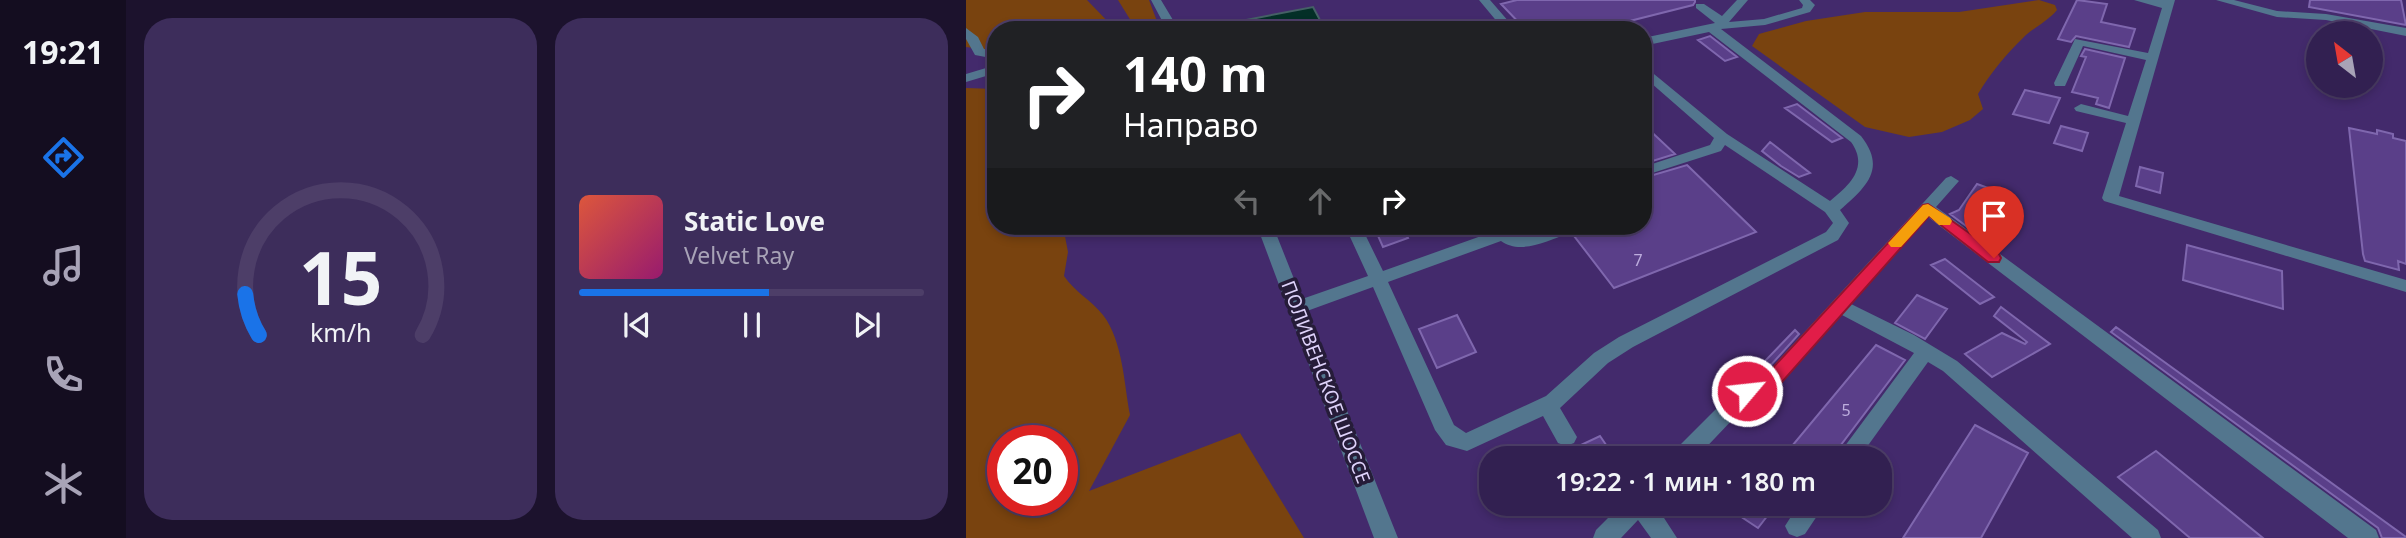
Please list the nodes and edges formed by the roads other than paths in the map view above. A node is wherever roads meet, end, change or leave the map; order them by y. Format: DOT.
graph roads {
  1 [pos="1157,0"];
  2 [pos="1485,0"];
  3 [pos="1804,0"];
  4 [pos="2139,0"];
  5 [pos="2221,0"];
  6 [pos="1736,2"];
  7 [pos="2169,3"];
  8 [pos="1700,6"];
  9 [pos="1168,21"];
  10 [pos="1502,21"];
  11 [pos="1718,25"];
  12 [pos="966,32"];
  13 [pos="2406,32"];
  14 [pos="1652,40"];
  15 [pos="972,52"];
  16 [pos="2152,58"];
  17 [pos="987,72"];
  18 [pos="1652,76"];
  19 [pos="966,78"];
  20 [pos="1659,82"];
  21 [pos="2060,83"];
  22 [pos="1652,84"];
  23 [pos="2081,108"];
  24 [pos="2133,121"];
  25 [pos="1722,137"];
  26 [pos="1652,169"];
  27 [pos="1951,181"];
  28 [pos="1831,209"];
  29 [pos="1928,209"];
  30 [pos="1269,235"];
  31 [pos="1357,235"];
  32 [pos="1492,235"];
  33 [pos="1507,235"];
  34 [pos="1546,235"];
  35 [pos="1378,277"];
  36 [pos="2406,286"];
  37 [pos="1839,306"];
  38 [pos="1299,307"];
  39 [pos="1926,351"];
  40 [pos="1547,405"];
  41 [pos="1566,437"];
  42 [pos="1694,446"];
  43 [pos="1856,446"];
  44 [pos="1628,516"];
  45 [pos="1649,516"];
  46 [pos="1804,516"];
  47 [pos="1797,526"];
  48 [pos="1386,538"];
  49 [pos="1605,538"];
  50 [pos="1665,538"];
  51 [pos="2149,538"];
  52 [pos="2367,538"];
  1 -- 9 [label="street"];
  2 -- 10 [label="street"];
  3 -- 11 [label="street"];
  4 -- 7 [label="street"];
  5 -- 13 [label="street"];
  6 -- 11 [label="street"];
  7 -- 16 [label="street"];
  8 -- 11 [label="street"];
  11 -- 14 [label="street"];
  11 -- 28 [label="street"];
  12 -- 15 [label="street"];
  16 -- 21 [label="street"];
  16 -- 24 [label="street"];
  17 -- 19 [label="street"];
  18 -- 20 [label="street"];
  20 -- 22 [label="street"];
  20 -- 25 [label="street"];
  23 -- 24 [label="street"];
  24 -- 36 [label="street"];
  25 -- 26 [label="street"];
  25 -- 28 [label="street"];
  27 -- 29 [label="street"];
  28 -- 40 [label="street"];
  29 -- 37 [label="street"];
  29 -- 52 [label="street"];
  30 -- 38 [label="street, ПОЛИВЕНСКОЕ ШОССЕ"];
  31 -- 35 [label="street"];
  32 -- 35 [label="street"];
  33 -- 34 [label="street"];
  35 -- 38 [label="street"];
  35 -- 40 [label="street"];
  37 -- 39 [label="street"];
  37 -- 42 [label="street"];
  38 -- 48 [label="street, ПОЛИВЕНСКОЕ ШОССЕ"];
  39 -- 43 [label="street"];
  39 -- 51 [label="street"];
  40 -- 41 [label="street"];
  44 -- 49 [label="street"];
  45 -- 50 [label="street"];
  46 -- 47 [label="street"];
}
